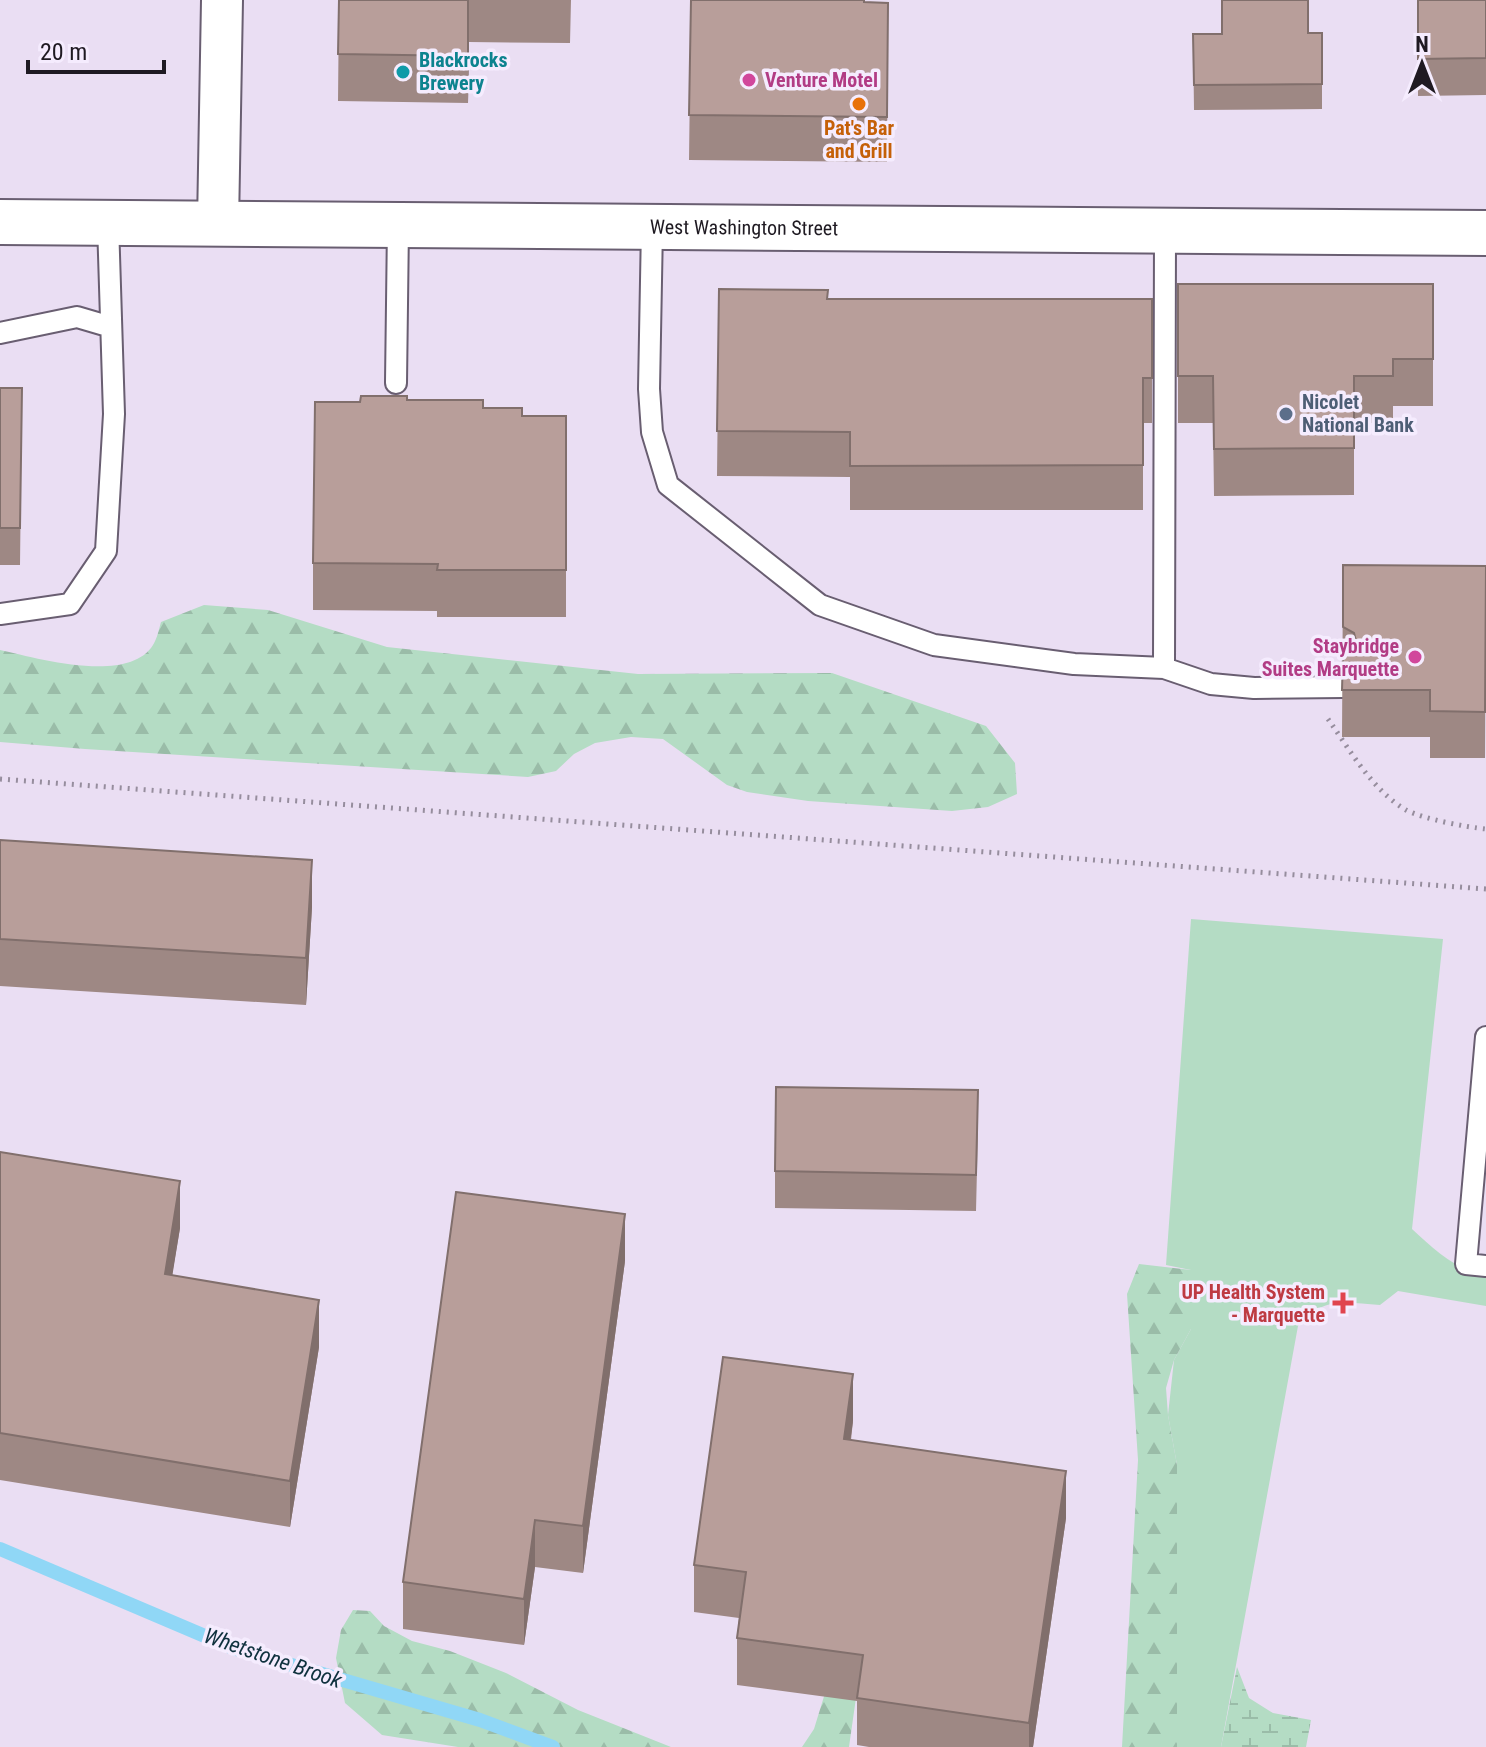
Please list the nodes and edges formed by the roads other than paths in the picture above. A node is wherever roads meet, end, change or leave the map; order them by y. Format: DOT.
graph roads {
  1 [pos="222,0"];
  2 [pos="0,222"];
  3 [pos="108,223"];
  4 [pos="218,224"];
  5 [pos="398,225"];
  6 [pos="652,227"];
  7 [pos="1165,232"];
  8 [pos="1486,233"];
  9 [pos="111,327"];
  10 [pos="0,333"];
  11 [pos="396,383"];
  12 [pos="0,614"];
  13 [pos="1164,668"];
  14 [pos="1343,687"];
  15 [pos="1486,1037"];
  16 [pos="1486,1266"];
  1 -- 4 [label="street"];
  2 -- 3 [label="main road, West Washington Street"];
  3 -- 4 [label="main road, West Washington Street"];
  3 -- 9 [label="lane"];
  4 -- 5 [label="main road, West Washington Street"];
  5 -- 6 [label="main road, West Washington Street"];
  5 -- 11 [label="lane"];
  6 -- 7 [label="main road, West Washington Street"];
  6 -- 13 [label="lane"];
  7 -- 8 [label="main road, West Washington Street"];
  7 -- 13 [label="lane"];
  9 -- 10 [label="lane"];
  9 -- 12 [label="lane"];
  13 -- 14 [label="lane"];
  15 -- 16 [label="lane"];
}
